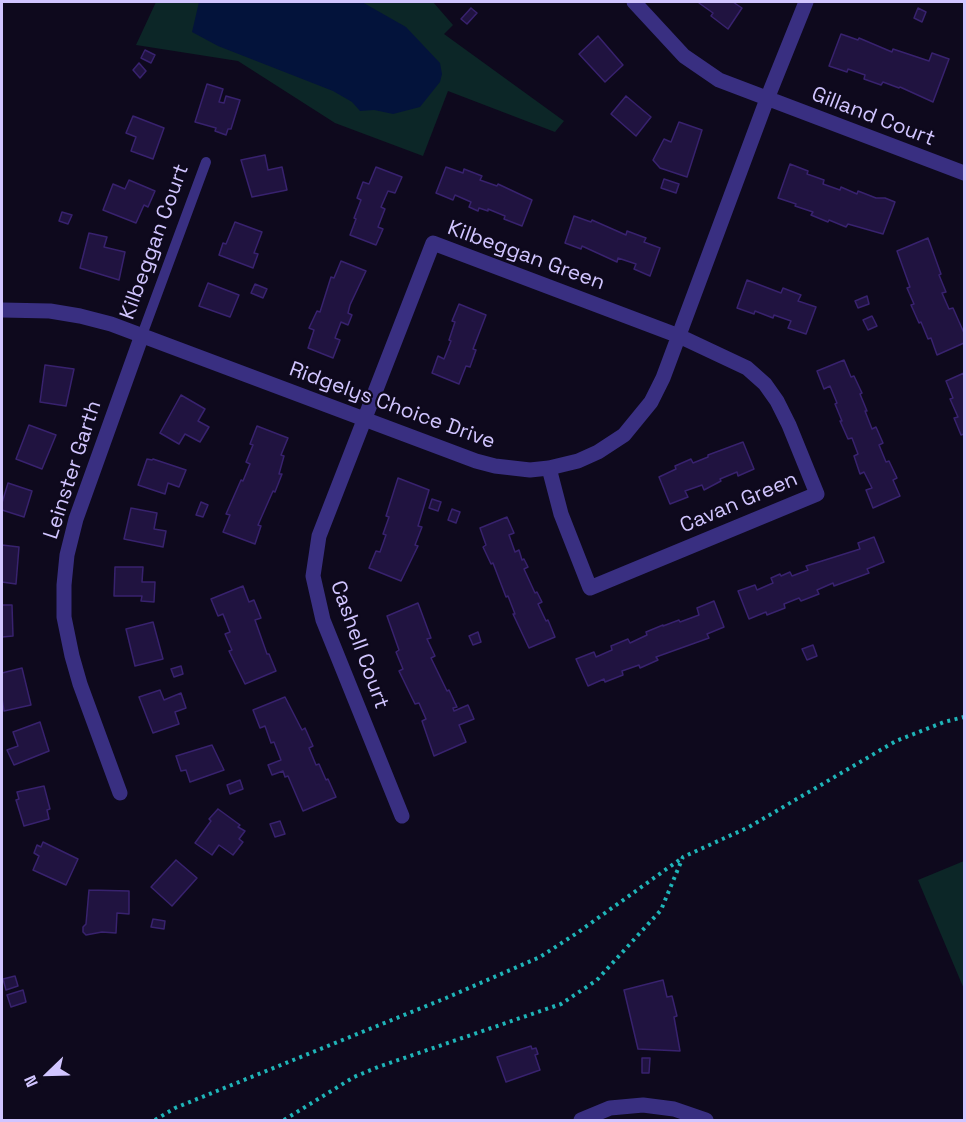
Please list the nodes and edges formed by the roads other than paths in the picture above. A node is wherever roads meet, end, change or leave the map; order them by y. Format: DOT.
graph roads {
  1 [pos="634,2"];
  2 [pos="806,2"];
  3 [pos="767,99"];
  4 [pos="206,162"];
  5 [pos="964,173"];
  6 [pos="2,310"];
  7 [pos="142,335"];
  8 [pos="679,336"];
  9 [pos="363,418"];
  10 [pos="549,468"];
  11 [pos="120,793"];
  12 [pos="402,816"];
  13 [pos="581,1120"];
  14 [pos="706,1120"];
  1 -- 3 [label="street, Gilland Court"];
  2 -- 3 [label="street, Ridgelys Choice Drive"];
  3 -- 5 [label="street, Gilland Court"];
  3 -- 8 [label="street, Ridgelys Choice Drive"];
  4 -- 7 [label="lane, Kilbeggan Court"];
  6 -- 7 [label="street, Ridgelys Choice Drive"];
  7 -- 9 [label="street, Ridgelys Choice Drive"];
  7 -- 11 [label="street, Leinster Garth"];
  8 -- 9 [label="street, Kilbeggan Green"];
  8 -- 10 [label="street, Ridgelys Choice Drive"];
  8 -- 10 [label="street, Cavan Green"];
  9 -- 10 [label="street, Ridgelys Choice Drive"];
  9 -- 12 [label="street, Cashell Court"];
  13 -- 14 [label="street"];
}
